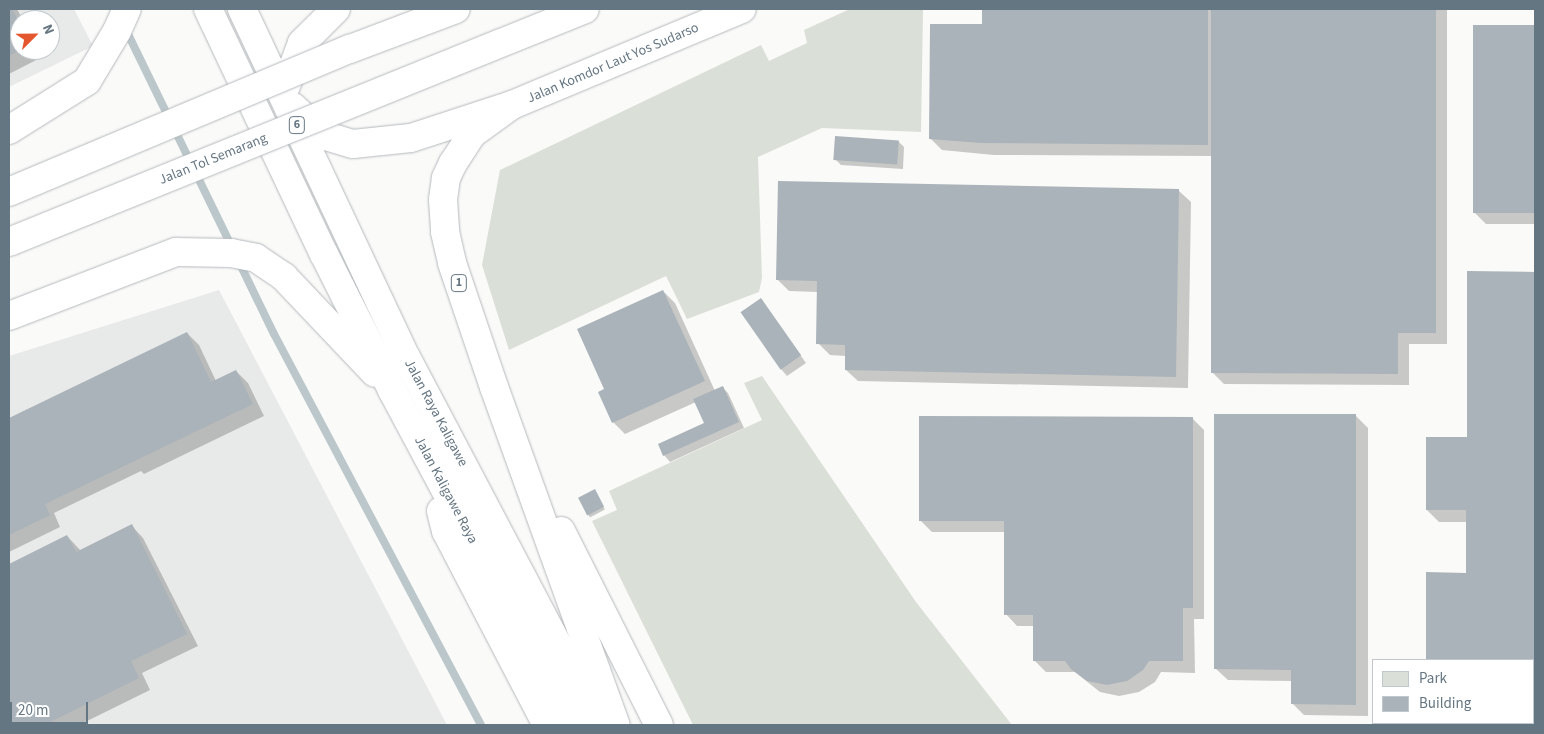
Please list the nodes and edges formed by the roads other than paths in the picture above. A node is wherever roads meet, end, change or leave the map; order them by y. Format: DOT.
graph roads {
  1 [pos="127,9"];
  2 [pos="209,9"];
  3 [pos="242,9"];
  4 [pos="336,9"];
  5 [pos="456,9"];
  6 [pos="585,9"];
  7 [pos="742,9"];
  8 [pos="282,96"];
  9 [pos="512,105"];
  10 [pos="9,130"];
  11 [pos="9,192"];
  12 [pos="9,242"];
  13 [pos="324,254"];
  14 [pos="9,316"];
  15 [pos="392,390"];
  16 [pos="423,447"];
  17 [pos="528,480"];
  18 [pos="547,725"];
  19 [pos="571,725"];
  20 [pos="600,725"];
  21 [pos="616,725"];
  22 [pos="659,725"];
  1 -- 10 [label="highway"];
  2 -- 8 [label="highway"];
  2 -- 13 [label="highway"];
  3 -- 8 [label="highway, Jalan Raya Kaligawe"];
  4 -- 8 [label="highway"];
  5 -- 11 [label="highway, bridge"];
  6 -- 12 [label="highway, Jalan Tol Semarang / 6, bridge"];
  7 -- 9 [label="highway, Jalan Komdor Laut Yos Sudarso / 1"];
  8 -- 9 [label="highway"];
  8 -- 13 [label="highway"];
  8 -- 20 [label="highway, Jalan Raya Kaligawe"];
  9 -- 17 [label="highway, 1"];
  13 -- 15 [label="highway, Jalan Kaligawe Raya"];
  14 -- 15 [label="highway"];
  15 -- 16 [label="highway, Jalan Kaligawe Raya"];
  16 -- 18 [label="highway"];
  16 -- 19 [label="highway, Jalan Kaligawe Raya"];
  17 -- 21 [label="highway, 1"];
  17 -- 22 [label="highway"];
}
